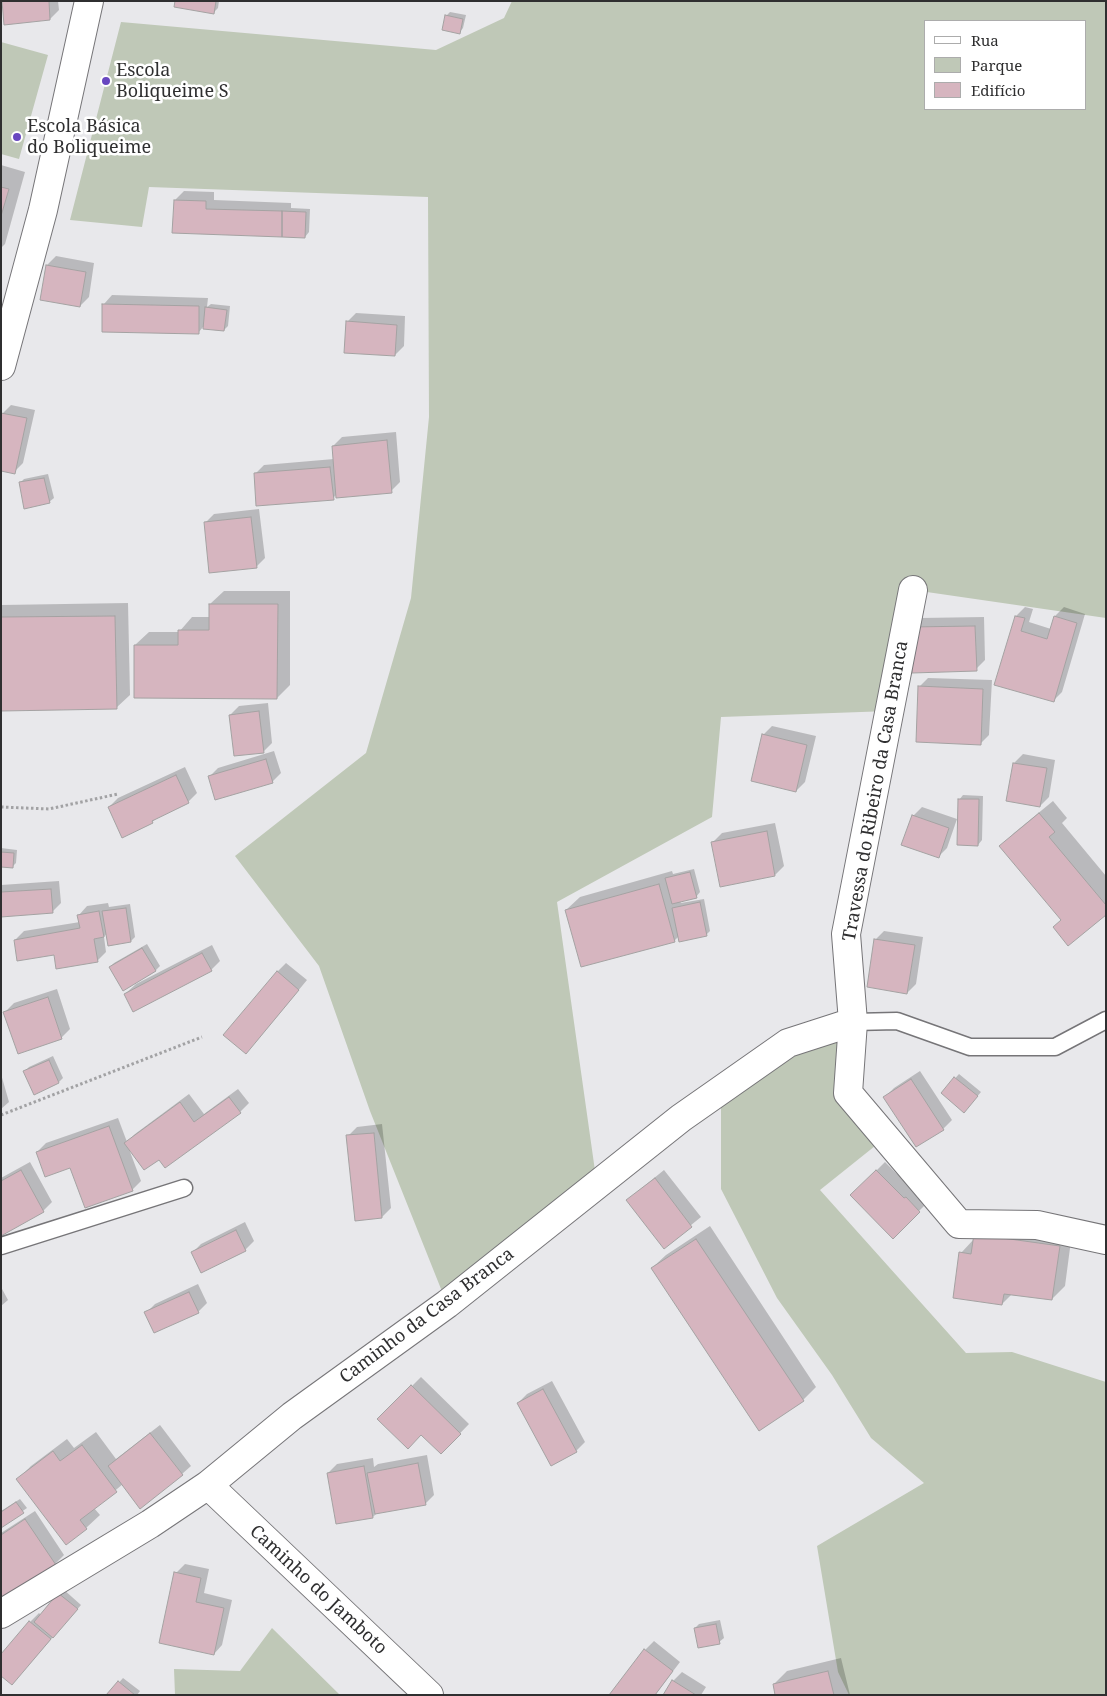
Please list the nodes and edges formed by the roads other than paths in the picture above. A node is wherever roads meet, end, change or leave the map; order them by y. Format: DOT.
graph roads {
  1 [pos="89,1"];
  2 [pos="1,366"];
  3 [pos="913,590"];
  4 [pos="1106,1020"];
  5 [pos="853,1022"];
  6 [pos="184,1188"];
  7 [pos="1106,1240"];
  8 [pos="1,1246"];
  9 [pos="208,1485"];
  10 [pos="1,1614"];
  11 [pos="429,1695"];
  1 -- 2 [label="street"];
  3 -- 5 [label="street, Travessa do Ribeiro da Casa Branca"];
  4 -- 5 [label="lane"];
  5 -- 7 [label="street, Travessa do Ribeiro da Casa Branca"];
  5 -- 9 [label="street, Caminho da Casa Branca"];
  6 -- 8 [label="lane"];
  9 -- 10 [label="street, Caminho da Casa Branca"];
  9 -- 11 [label="street, Caminho do Jamboto"];
}
